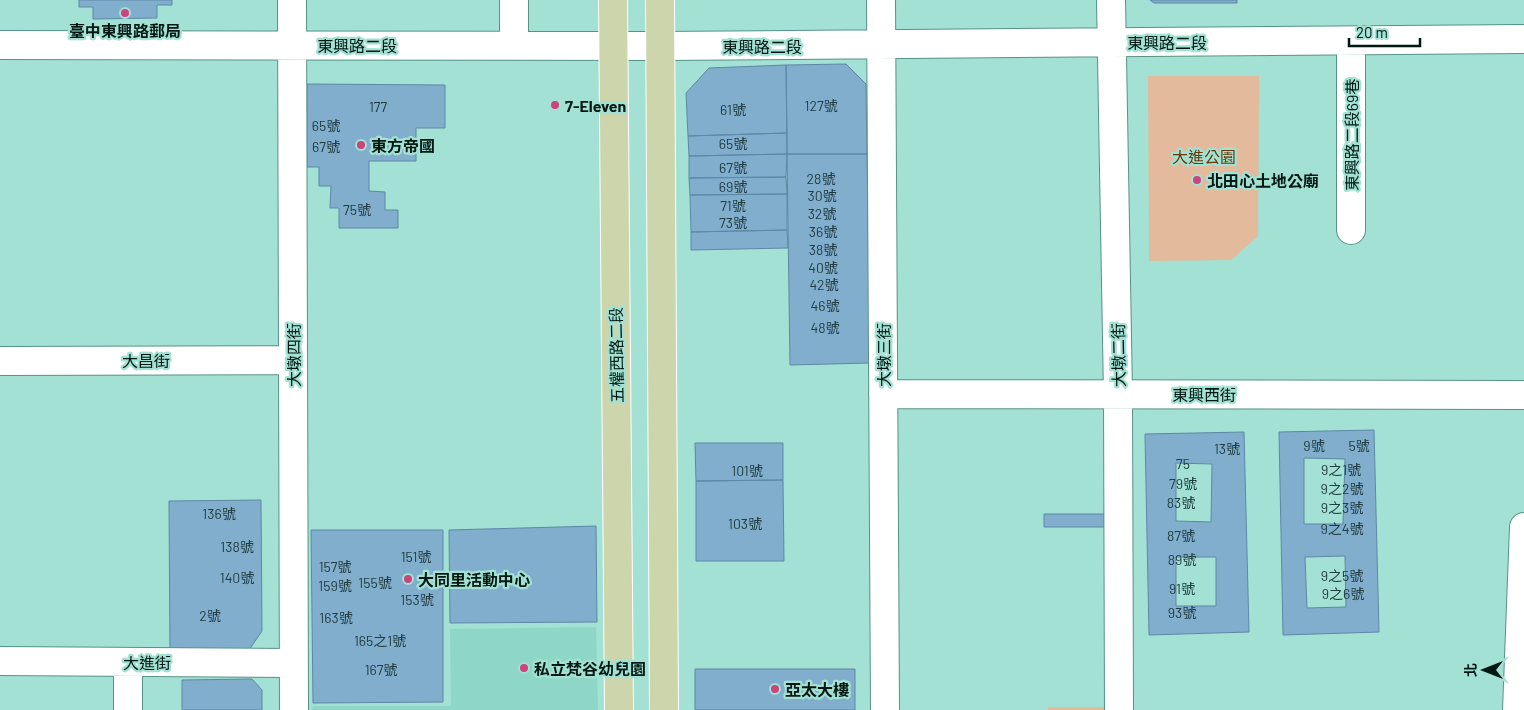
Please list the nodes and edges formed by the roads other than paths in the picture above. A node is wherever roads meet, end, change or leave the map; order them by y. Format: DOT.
graph roads {
  1 [pos="292,0"];
  2 [pos="514,0"];
  3 [pos="614,0"];
  4 [pos="660,0"];
  5 [pos="881,0"];
  6 [pos="1111,0"];
  7 [pos="1524,39"];
  8 [pos="1351,41"];
  9 [pos="1111,42"];
  10 [pos="0,45"];
  11 [pos="292,45"];
  12 [pos="514,45"];
  13 [pos="882,45"];
  14 [pos="613,46"];
  15 [pos="660,46"];
  16 [pos="1351,230"];
  17 [pos="293,360"];
  18 [pos="0,361"];
  19 [pos="884,394"];
  20 [pos="1118,394"];
  21 [pos="1524,395"];
  22 [pos="1524,527"];
  23 [pos="0,661"];
  24 [pos="128,662"];
  25 [pos="294,663"];
  26 [pos="128,710"];
  27 [pos="294,710"];
  28 [pos="619,710"];
  29 [pos="664,710"];
  30 [pos="885,710"];
  31 [pos="1119,710"];
  32 [pos="1517,710"];
  1 -- 11 [label="street, 大墩四街"];
  2 -- 12 [label="street"];
  3 -- 14 [label="main road, 五權西路二段"];
  4 -- 15 [label="main road"];
  5 -- 13 [label="street, 大墩三街"];
  6 -- 9 [label="street, 大墩二街"];
  7 -- 8 [label="street, 東興路二段"];
  8 -- 9 [label="street, 東興路二段"];
  8 -- 16 [label="street, 東興路二段69巷"];
  9 -- 13 [label="street, 東興路二段"];
  9 -- 20 [label="street, 大墩二街"];
  10 -- 11 [label="street, 東興路二段"];
  11 -- 12 [label="street, 東興路二段"];
  11 -- 17 [label="street, 大墩四街"];
  12 -- 14 [label="street, 東興路二段"];
  13 -- 15 [label="street, 東興路二段"];
  13 -- 19 [label="street, 大墩三街"];
  14 -- 15 [label="street, 東興路二段"];
  14 -- 28 [label="main road, 五權西路二段"];
  15 -- 29 [label="main road"];
  17 -- 18 [label="street, 大昌街"];
  17 -- 25 [label="street, 大墩四街"];
  19 -- 20 [label="street, 東興西街"];
  19 -- 30 [label="street, 大墩三街"];
  20 -- 21 [label="street, 東興西街"];
  20 -- 31 [label="street, 大墩二街"];
  22 -- 32 [label="street"];
  23 -- 24 [label="street, 大進街"];
  24 -- 25 [label="street, 大進街"];
  24 -- 26 [label="street"];
  25 -- 27 [label="street, 大墩四街"];
}
